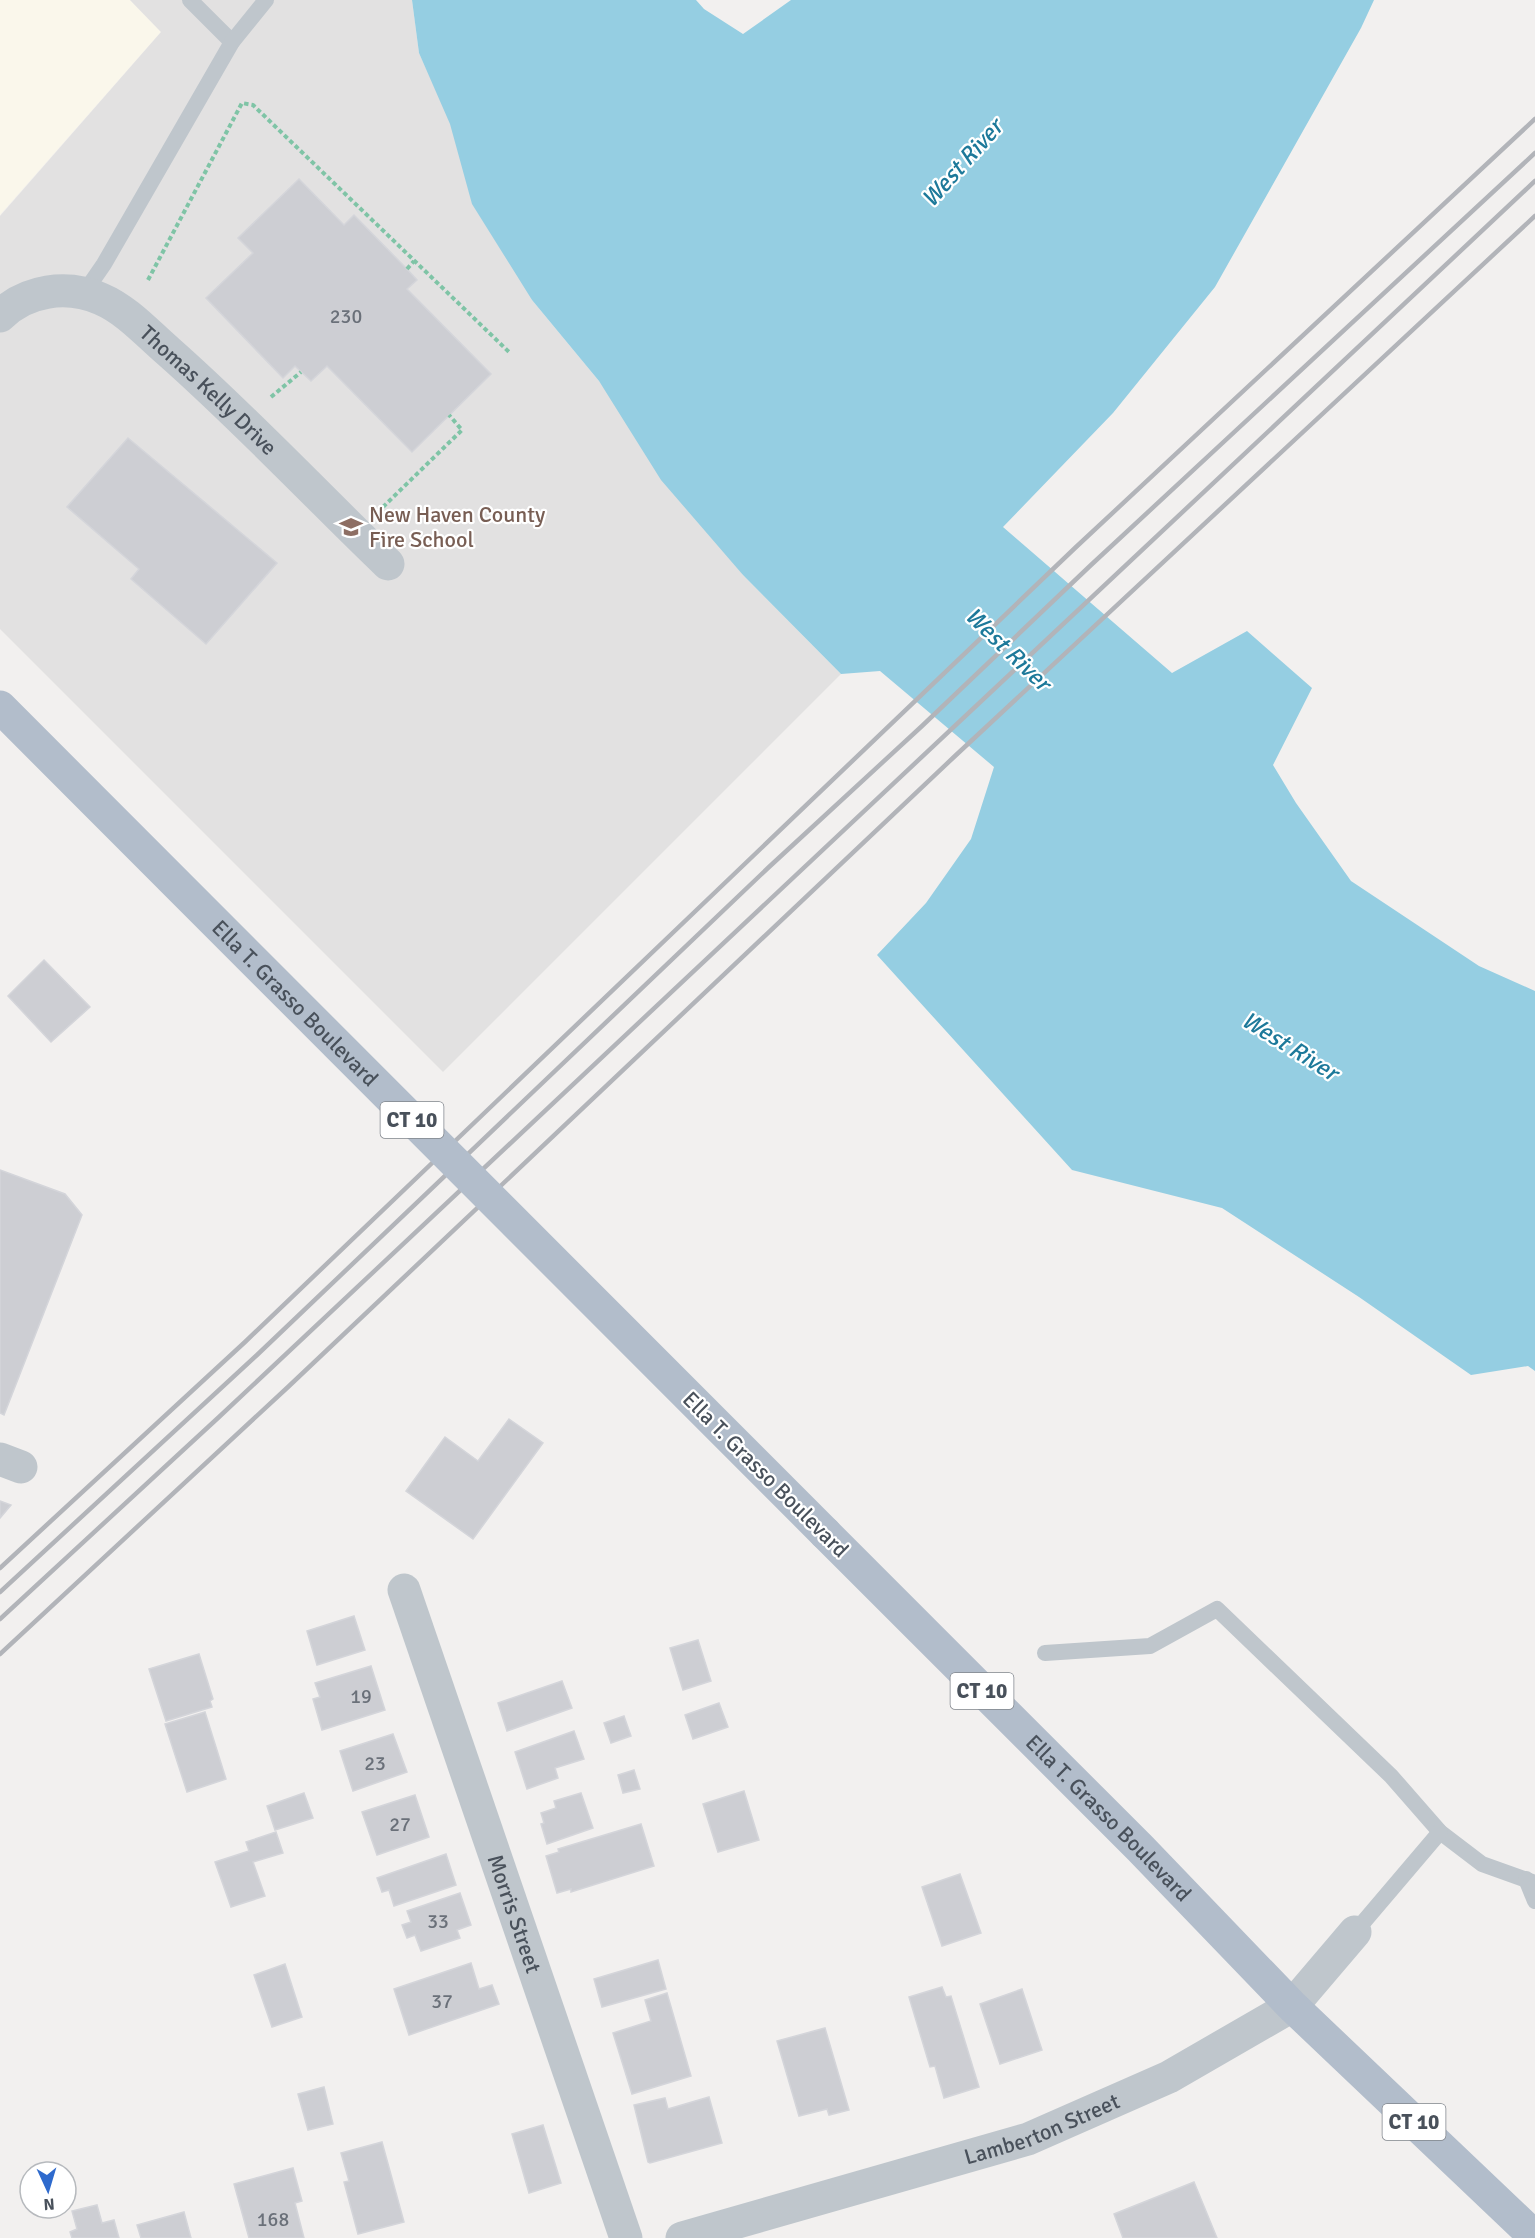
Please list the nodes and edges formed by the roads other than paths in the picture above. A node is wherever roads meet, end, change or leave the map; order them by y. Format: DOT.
graph roads {
  1 [pos="190,0"];
  2 [pos="266,0"];
  3 [pos="232,42"];
  4 [pos="84,293"];
  5 [pos="0,316"];
  6 [pos="388,564"];
  7 [pos="0,707"];
  8 [pos="404,1590"];
  9 [pos="1045,1653"];
  10 [pos="1440,1832"];
  11 [pos="1531,1881"];
  12 [pos="1535,1902"];
  13 [pos="1355,1932"];
  14 [pos="1292,2006"];
  15 [pos="1535,2237"];
  16 [pos="626,2238"];
  17 [pos="682,2238"];
  1 -- 3 [label="lane"];
  2 -- 3 [label="lane"];
  3 -- 4 [label="lane"];
  4 -- 5 [label="street, Thomas Kelly Drive"];
  4 -- 6 [label="street, Thomas Kelly Drive"];
  7 -- 14 [label="main road, Ella T. Grasso Boulevard / CT 10, bridge"];
  8 -- 16 [label="street, Morris Street"];
  9 -- 10 [label="lane"];
  10 -- 11 [label="lane"];
  10 -- 13 [label="lane"];
  11 -- 12 [label="lane"];
  13 -- 14 [label="street, Lamberton Street"];
  14 -- 15 [label="main road, Ella T. Grasso Boulevard / CT 10"];
  14 -- 17 [label="street, Lamberton Street"];
}
